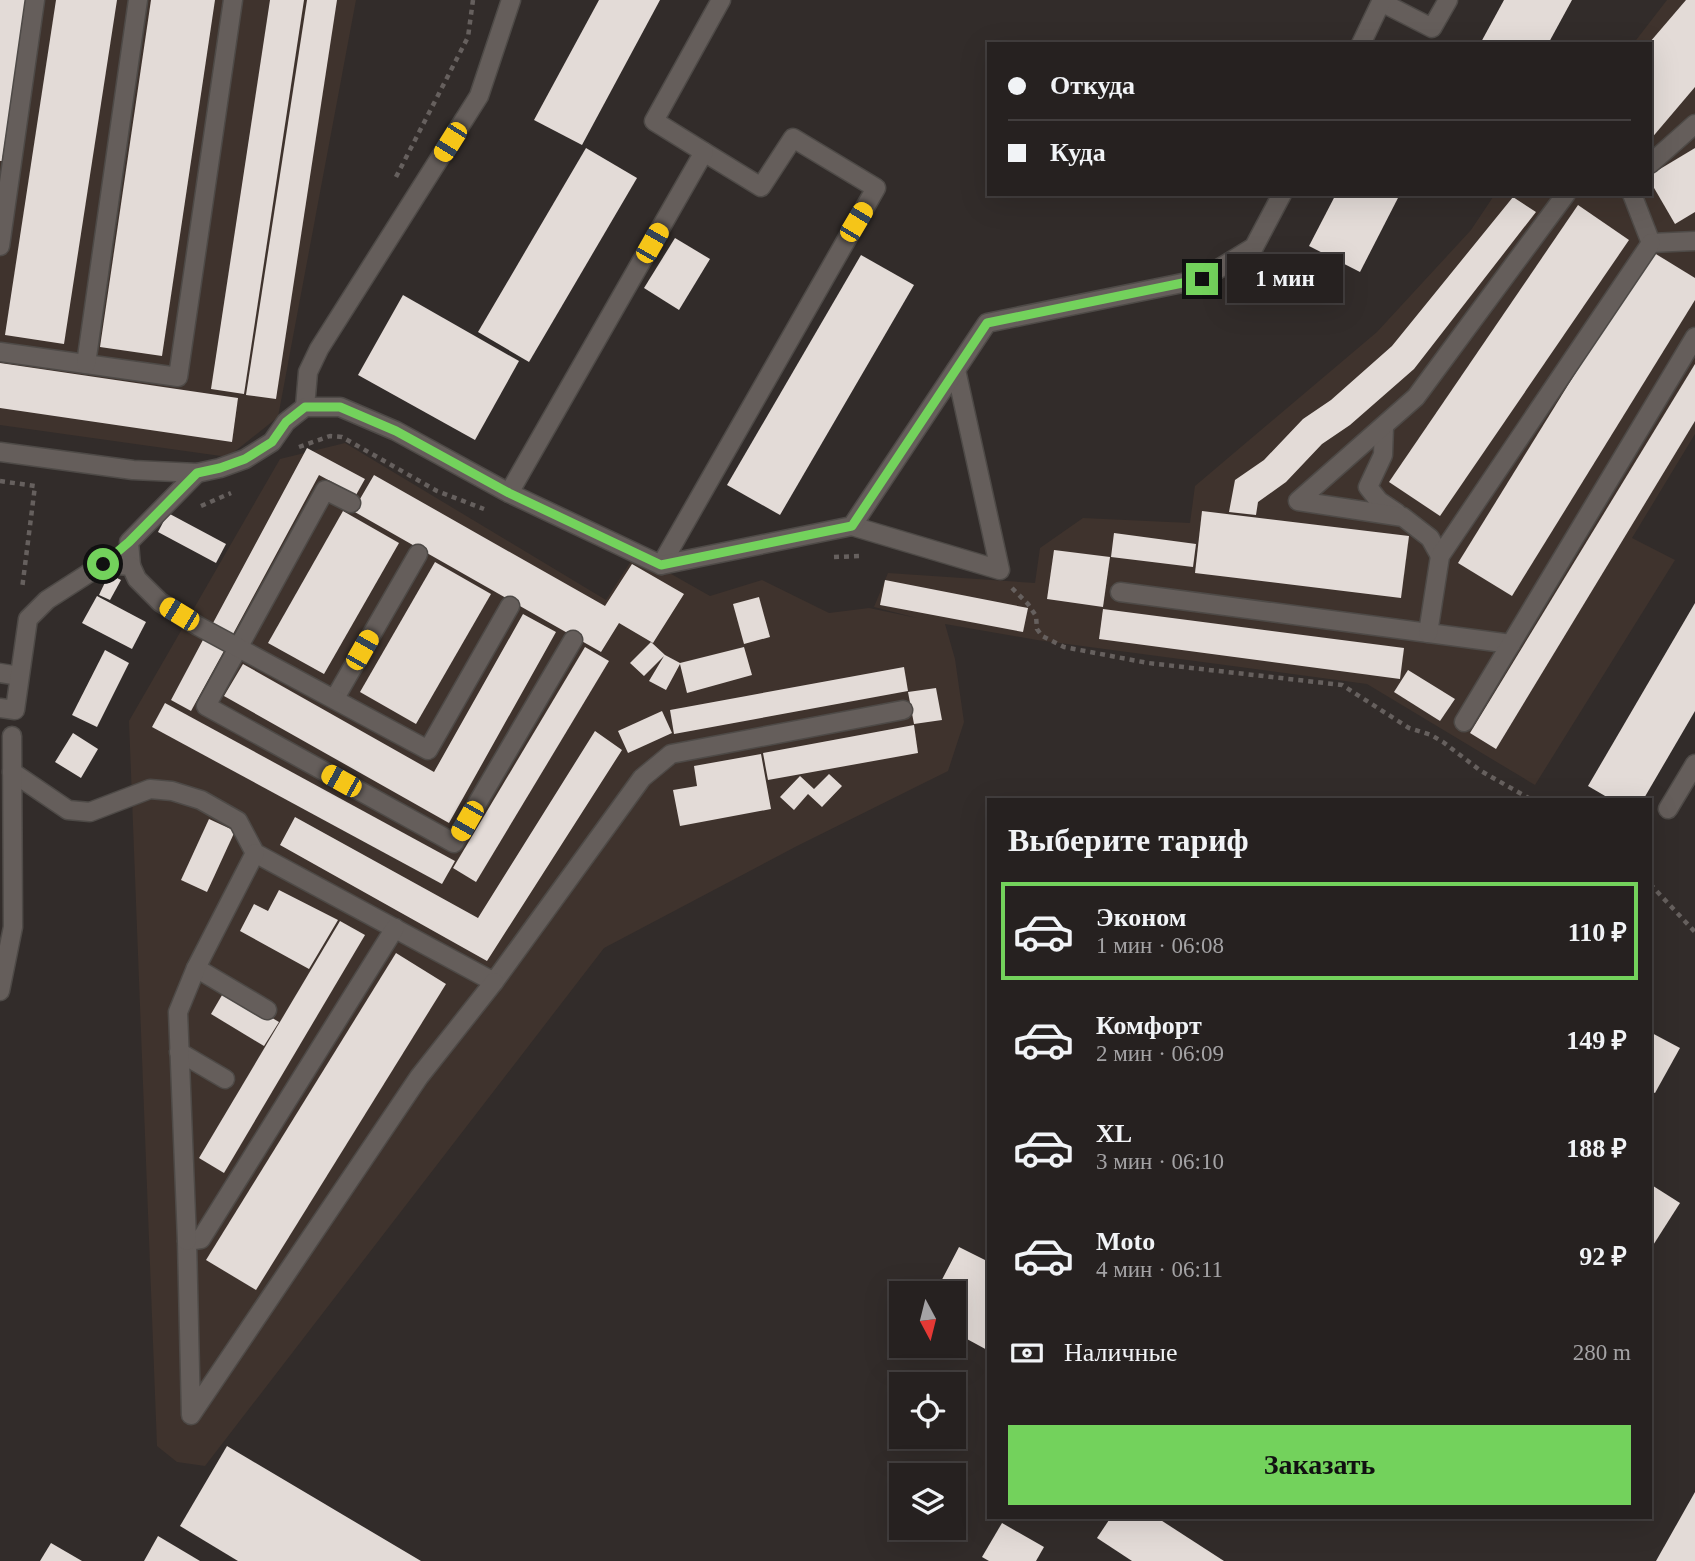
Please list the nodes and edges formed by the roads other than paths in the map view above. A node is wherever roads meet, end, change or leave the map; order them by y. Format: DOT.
graph roads {
  1 [pos="35,0"];
  2 [pos="138,0"];
  3 [pos="233,0"];
  4 [pos="511,0"];
  5 [pos="720,0"];
  6 [pos="1448,0"];
  7 [pos="1383,1"];
  8 [pos="1362,42"];
  9 [pos="1695,124"];
  10 [pos="704,152"];
  11 [pos="1652,162"];
  12 [pos="1281,196"];
  13 [pos="1565,196"];
  14 [pos="1633,196"];
  15 [pos="1695,241"];
  16 [pos="1651,243"];
  17 [pos="0,246"];
  18 [pos="1695,337"];
  19 [pos="0,352"];
  20 [pos="86,364"];
  21 [pos="956,370"];
  22 [pos="305,407"];
  23 [pos="1384,426"];
  24 [pos="0,452"];
  25 [pos="197,473"];
  26 [pos="509,493"];
  27 [pos="351,503"];
  28 [pos="1403,517"];
  29 [pos="852,526"];
  30 [pos="129,542"];
  31 [pos="418,554"];
  32 [pos="1440,556"];
  33 [pos="103,564"];
  34 [pos="661,565"];
  35 [pos="131,566"];
  36 [pos="1120,592"];
  37 [pos="510,606"];
  38 [pos="1428,633"];
  39 [pos="573,640"];
  40 [pos="1511,643"];
  41 [pos="238,646"];
  42 [pos="0,673"];
  43 [pos="19,676"];
  44 [pos="335,698"];
  45 [pos="0,708"];
  46 [pos="903,710"];
  47 [pos="1464,722"];
  48 [pos="12,736"];
  49 [pos="1695,764"];
  50 [pos="12,772"];
  51 [pos="1668,809"];
  52 [pos="255,853"];
  53 [pos="394,928"];
  54 [pos="196,968"];
  55 [pos="494,982"];
  56 [pos="0,991"];
  57 [pos="267,1010"];
  58 [pos="179,1052"];
  59 [pos="225,1079"];
  60 [pos="187,1241"];
  1 -- 17 [label="lane"];
  2 -- 20 [label="lane"];
  3 -- 20 [label="lane"];
  4 -- 22 [label="lane"];
  5 -- 10 [label="lane"];
  6 -- 7 [label="lane"];
  7 -- 8 [label="lane"];
  9 -- 11 [label="lane"];
  10 -- 26 [label="lane"];
  10 -- 34 [label="lane"];
  12 -- 21 [label="lane"];
  13 -- 23 [label="lane"];
  14 -- 16 [label="lane"];
  15 -- 16 [label="lane"];
  16 -- 32 [label="lane"];
  18 -- 40 [label="lane"];
  19 -- 20 [label="lane"];
  21 -- 29 [label="lane"];
  21 -- 29 [label="lane"];
  22 -- 25 [label="lane"];
  22 -- 26 [label="lane"];
  23 -- 28 [label="lane"];
  23 -- 28 [label="lane"];
  24 -- 25 [label="lane"];
  25 -- 30 [label="lane"];
  26 -- 34 [label="lane"];
  27 -- 41 [label="lane"];
  28 -- 32 [label="lane"];
  29 -- 34 [label="lane"];
  30 -- 33 [label="lane"];
  30 -- 35 [label="lane"];
  31 -- 44 [label="lane"];
  32 -- 38 [label="lane"];
  33 -- 35 [label="lane"];
  33 -- 43 [label="lane"];
  35 -- 41 [label="lane"];
  36 -- 38 [label="lane"];
  37 -- 44 [label="lane"];
  38 -- 40 [label="lane"];
  39 -- 41 [label="lane"];
  40 -- 47 [label="lane"];
  41 -- 44 [label="lane"];
  42 -- 43 [label="lane"];
  43 -- 45 [label="lane"];
  46 -- 55 [label="lane"];
  48 -- 50 [label="lane"];
  49 -- 51 [label="lane"];
  50 -- 52 [label="lane"];
  50 -- 56 [label="lane"];
  52 -- 53 [label="lane"];
  52 -- 54 [label="lane"];
  53 -- 55 [label="lane"];
  53 -- 60 [label="lane"];
  54 -- 57 [label="lane"];
  54 -- 58 [label="lane"];
  55 -- 60 [label="lane"];
  58 -- 59 [label="lane"];
  58 -- 60 [label="lane"];
}
